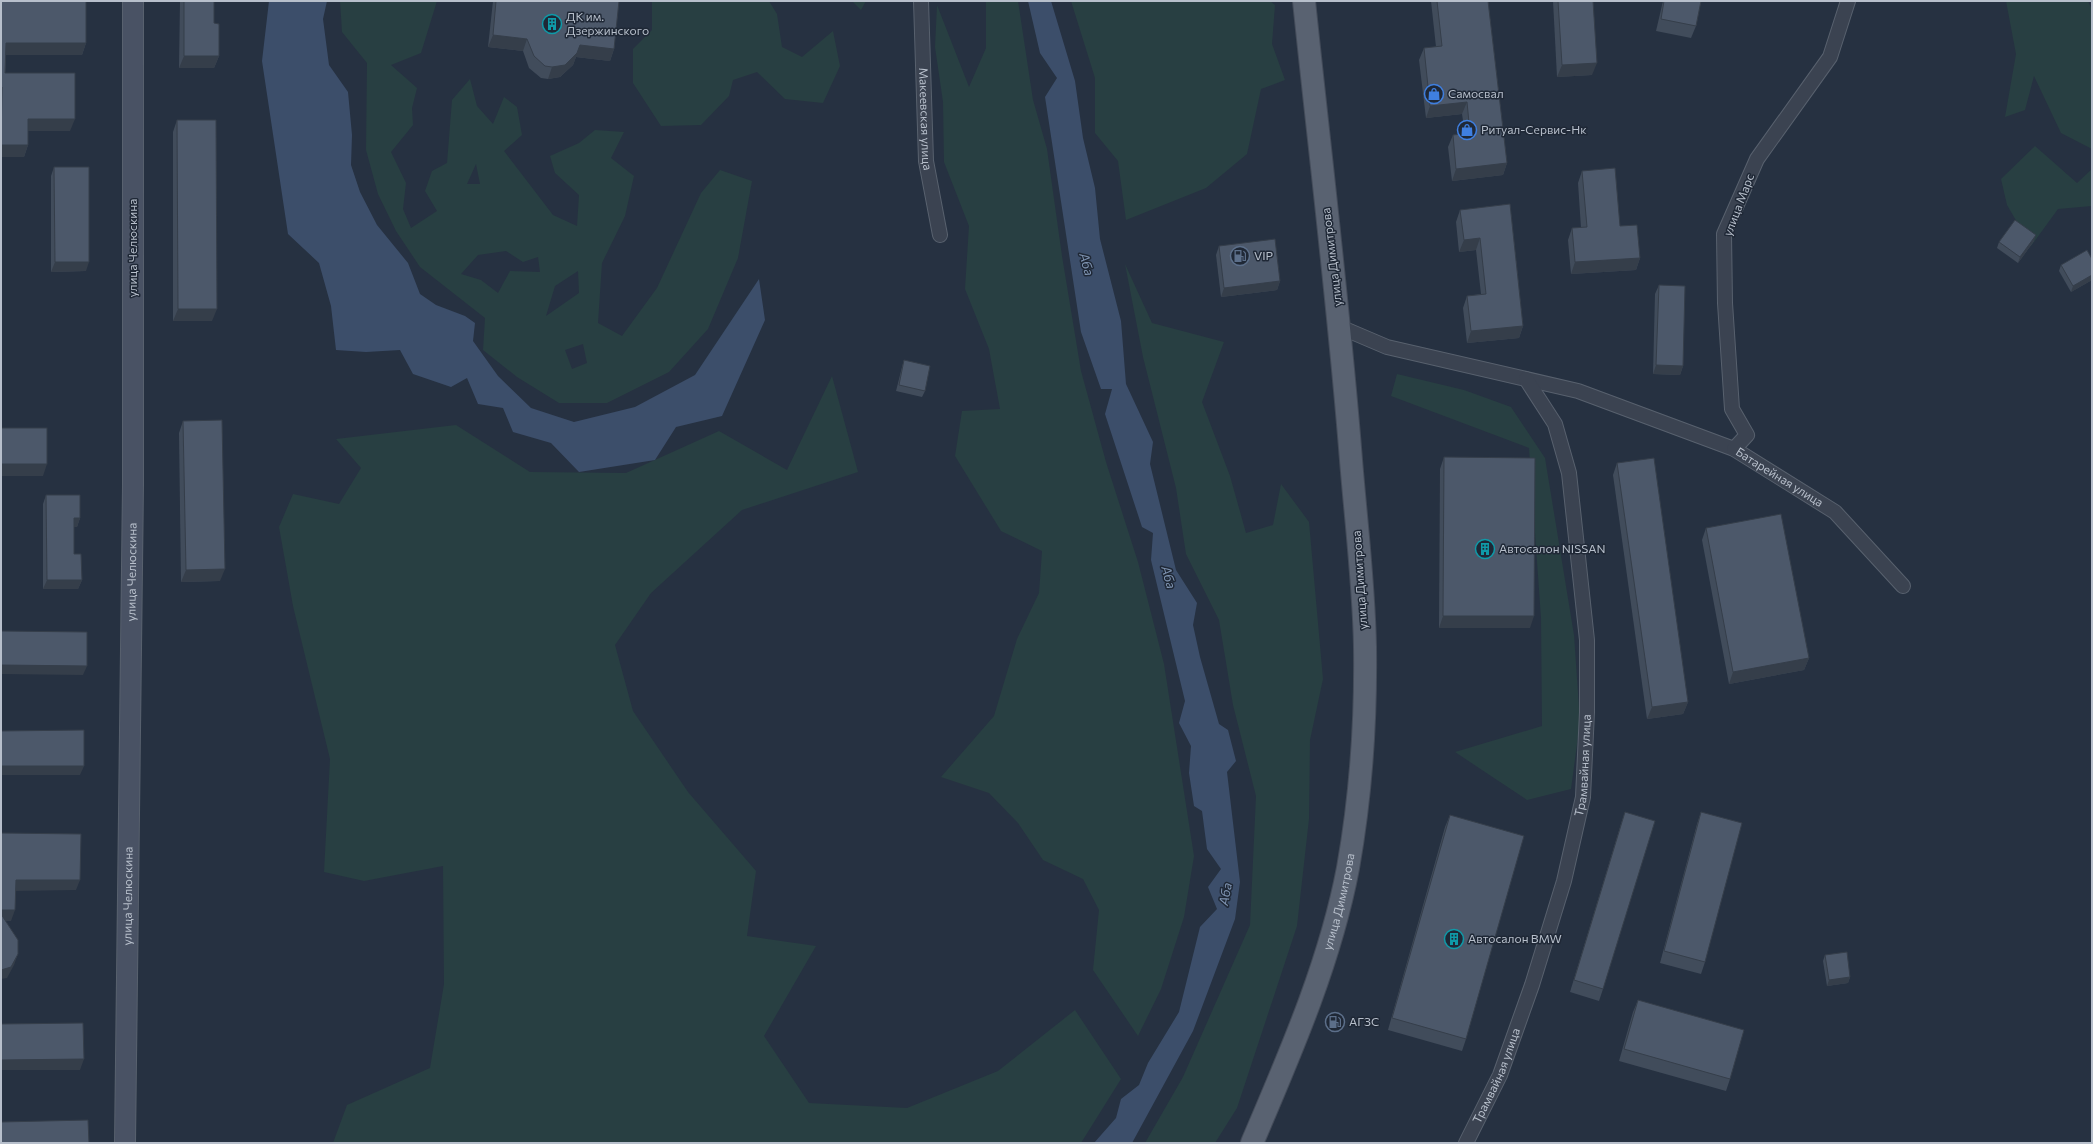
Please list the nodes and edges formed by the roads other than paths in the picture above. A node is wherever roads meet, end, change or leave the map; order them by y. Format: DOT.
graph roads {
  1 [pos="133,1"];
  2 [pos="921,1"];
  3 [pos="1304,1"];
  4 [pos="1848,1"];
  5 [pos="940,235"];
  6 [pos="1340,327"];
  7 [pos="1526,379"];
  8 [pos="1734,450"];
  9 [pos="1902,586"];
  10 [pos="124,1143"];
  11 [pos="1252,1143"];
  12 [pos="1466,1143"];
  1 -- 10 [label="street, улица Челюскина"];
  2 -- 5 [label="street, Макеевская улица"];
  3 -- 6 [label="main road, улица Димитрова"];
  4 -- 8 [label="street, улица Марс"];
  6 -- 7 [label="street, Батарейная улица"];
  6 -- 11 [label="main road, улица Димитрова"];
  7 -- 8 [label="street, Батарейная улица"];
  7 -- 12 [label="street, Трамвайная улица"];
  8 -- 9 [label="street, Батарейная улица"];
}
